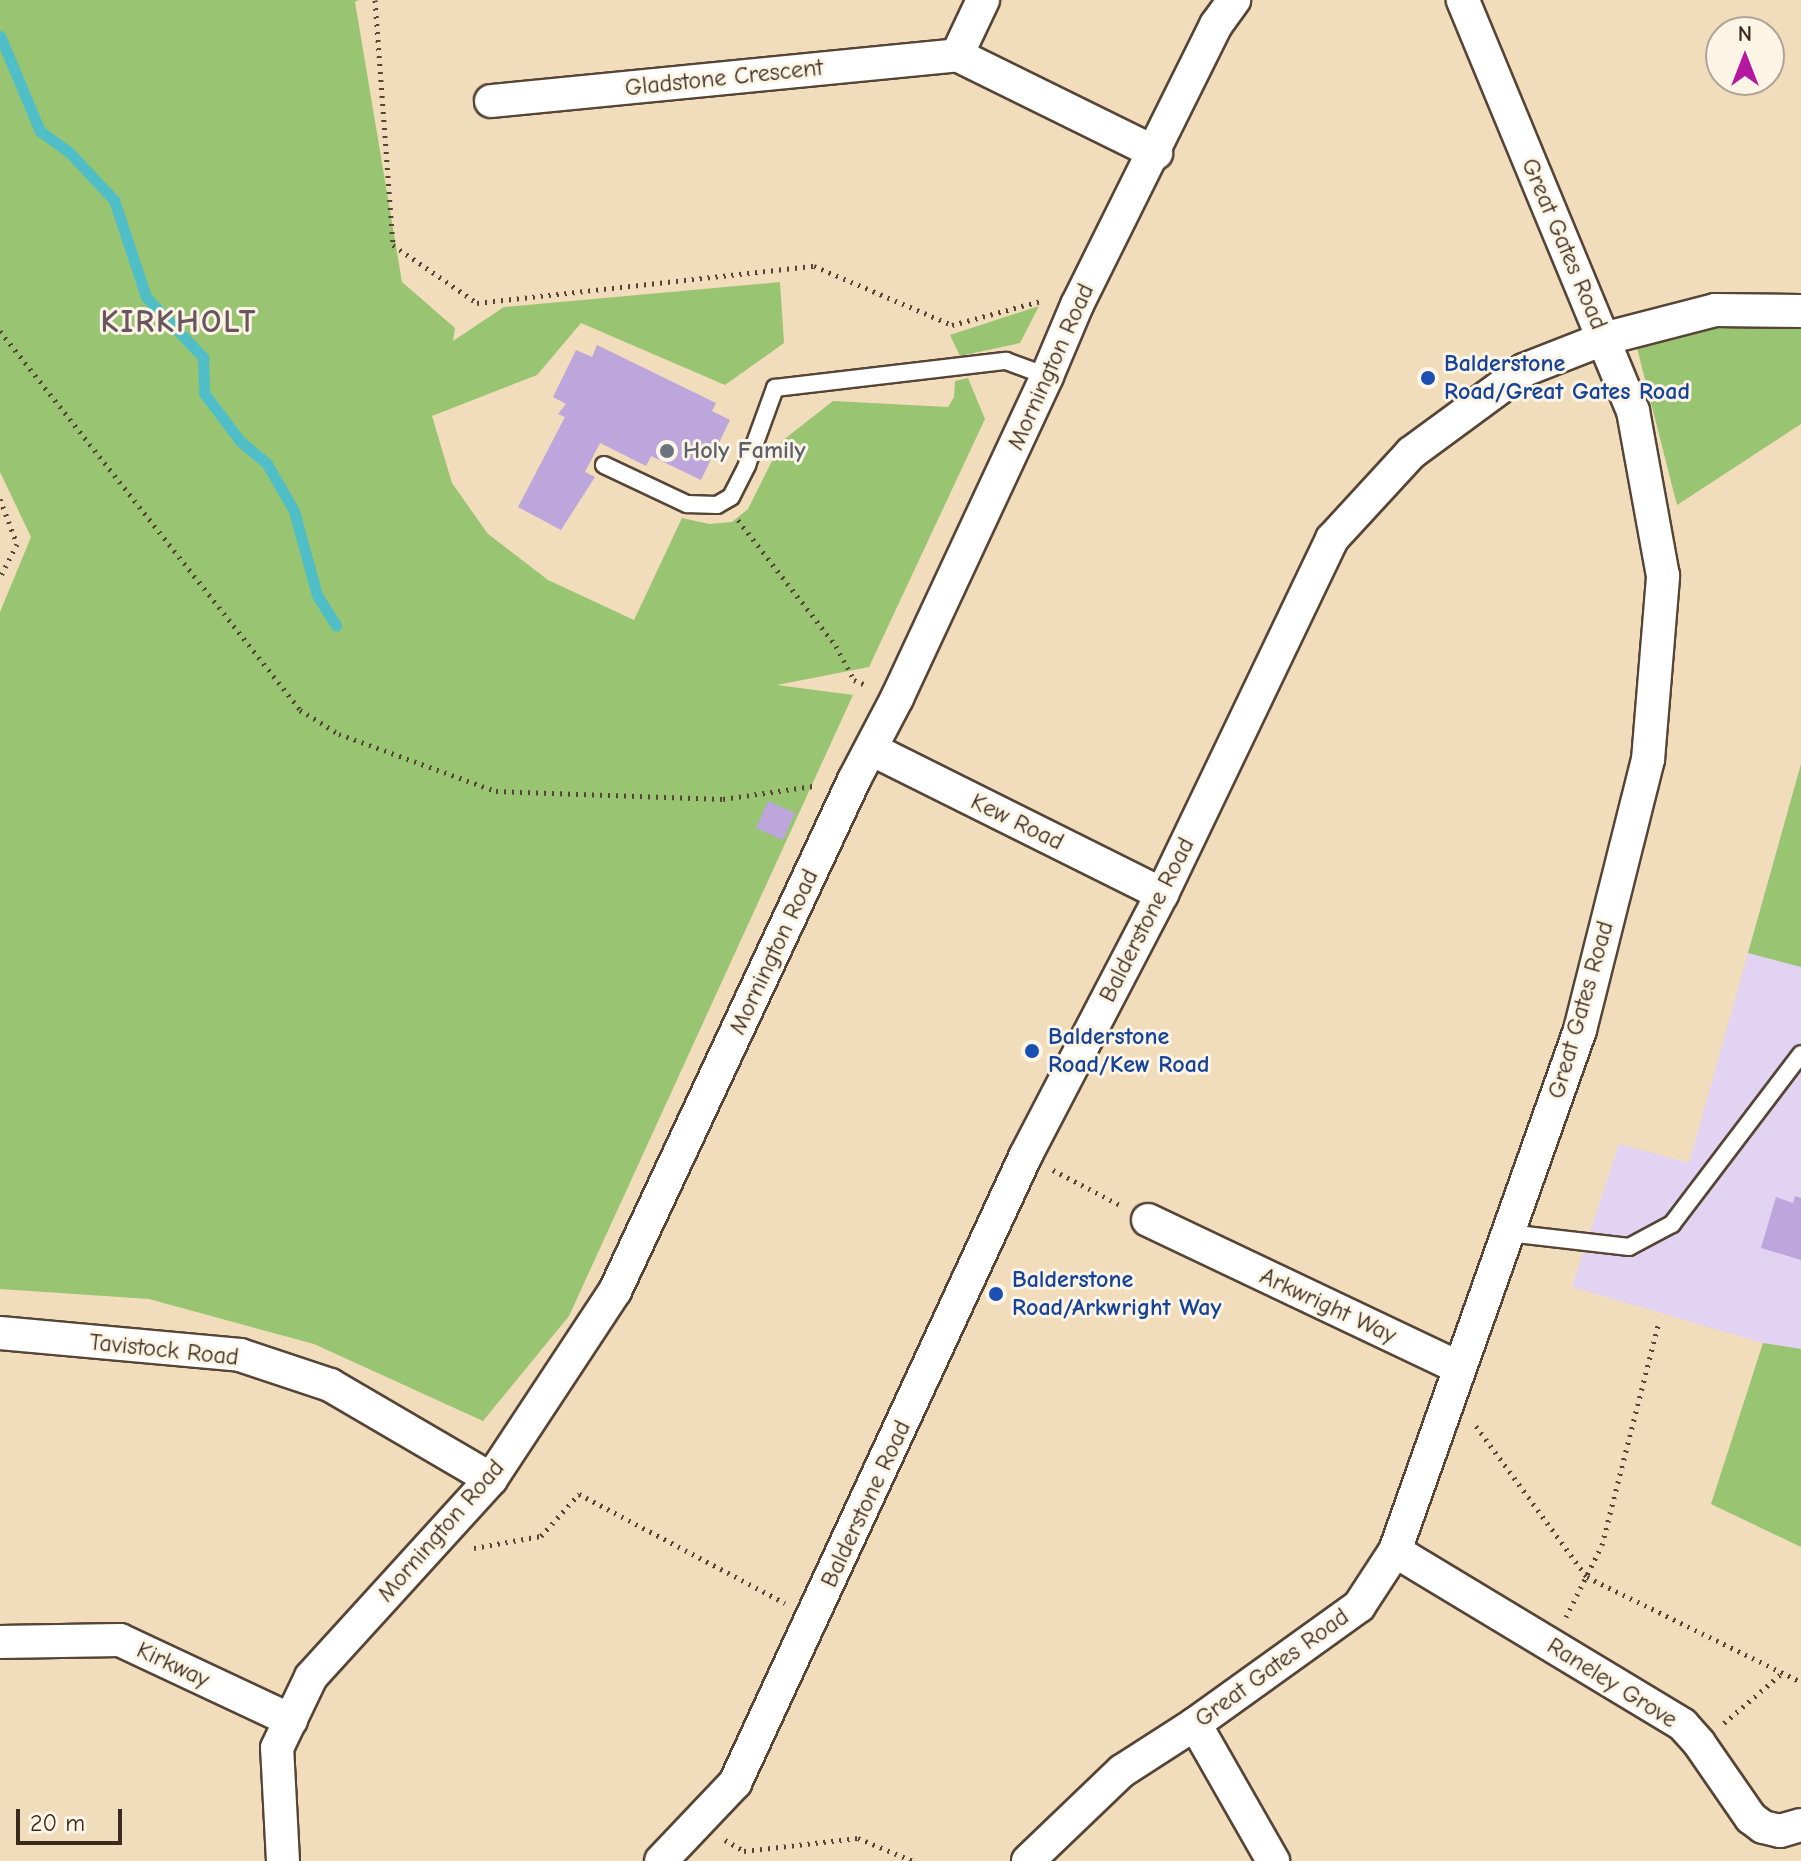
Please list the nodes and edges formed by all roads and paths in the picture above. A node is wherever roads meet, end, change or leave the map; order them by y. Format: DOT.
graph roads {
  1 [pos="375,0"];
  2 [pos="983,0"];
  3 [pos="1234,0"];
  4 [pos="1463,0"];
  5 [pos="957,55"];
  6 [pos="491,101"];
  7 [pos="1156,153"];
  8 [pos="1077,305"];
  9 [pos="1801,311"];
  10 [pos="0,331"];
  11 [pos="1603,339"];
  12 [pos="1047,376"];
  13 [pos="604,465"];
  14 [pos="731,497"];
  15 [pos="0,499"];
  16 [pos="0,577"];
  17 [pos="897,698"];
  18 [pos="873,750"];
  19 [pos="854,780"];
  20 [pos="1162,894"];
  21 [pos="1801,1054"];
  22 [pos="1026,1155"];
  23 [pos="1148,1220"];
  24 [pos="1508,1233"];
  25 [pos="1658,1325"];
  26 [pos="0,1333"];
  27 [pos="1459,1368"];
  28 [pos="1448,1403"];
  29 [pos="491,1479"];
  30 [pos="1395,1551"];
  31 [pos="420,1557"];
  32 [pos="1587,1577"];
  33 [pos="814,1619"];
  34 [pos="0,1642"];
  35 [pos="1550,1645"];
  36 [pos="1781,1674"];
  37 [pos="1801,1682"];
  38 [pos="291,1720"];
  39 [pos="1195,1724"];
  40 [pos="1699,1743"];
  41 [pos="696,1824"];
  42 [pos="1801,1825"];
  43 [pos="283,1861"];
  44 [pos="661,1861"];
  45 [pos="913,1861"];
  46 [pos="1028,1861"];
  47 [pos="1273,1861"];
  1 -- 8 [label="path"];
  2 -- 5 [label="street"];
  3 -- 7 [label="street, Mornington Road"];
  4 -- 11 [label="street, Great Gates Road"];
  5 -- 6 [label="street, Gladstone Crescent"];
  5 -- 7 [label="street"];
  7 -- 8 [label="street, Mornington Road"];
  8 -- 12 [label="street, Mornington Road"];
  9 -- 11 [label="street, Balderstone Road"];
  10 -- 19 [label="path"];
  11 -- 20 [label="street, Balderstone Road"];
  11 -- 24 [label="street, Great Gates Road"];
  12 -- 14 [label="lane"];
  12 -- 17 [label="street, Mornington Road"];
  13 -- 14 [label="lane"];
  14 -- 17 [label="path"];
  15 -- 16 [label="path"];
  17 -- 18 [label="street, Mornington Road"];
  18 -- 19 [label="street, Mornington Road"];
  18 -- 20 [label="street, Kew Road"];
  19 -- 29 [label="street, Mornington Road"];
  20 -- 22 [label="street, Balderstone Road"];
  21 -- 24 [label="lane"];
  22 -- 23 [label="path"];
  22 -- 33 [label="street, Balderstone Road"];
  23 -- 27 [label="street, Arkwright Way"];
  24 -- 27 [label="street, Great Gates Road"];
  25 -- 32 [label="path"];
  26 -- 29 [label="street, Tavistock Road"];
  27 -- 28 [label="street, Great Gates Road"];
  28 -- 30 [label="street, Great Gates Road"];
  28 -- 32 [label="path"];
  29 -- 31 [label="street, Mornington Road"];
  30 -- 35 [label="street, Raneley Grove"];
  30 -- 39 [label="street, Great Gates Road"];
  31 -- 33 [label="path"];
  31 -- 38 [label="street, Mornington Road"];
  32 -- 35 [label="path"];
  32 -- 36 [label="path"];
  33 -- 41 [label="street, Balderstone Road"];
  34 -- 38 [label="street, Kirkway"];
  35 -- 40 [label="street, Raneley Grove"];
  36 -- 37 [label="path"];
  36 -- 40 [label="path"];
  38 -- 43 [label="street, Mornington Road"];
  39 -- 46 [label="street, Great Gates Road"];
  39 -- 47 [label="street"];
  40 -- 42 [label="street, Raneley Grove"];
  41 -- 44 [label="street, Balderstone Road"];
  41 -- 45 [label="path"];
}
